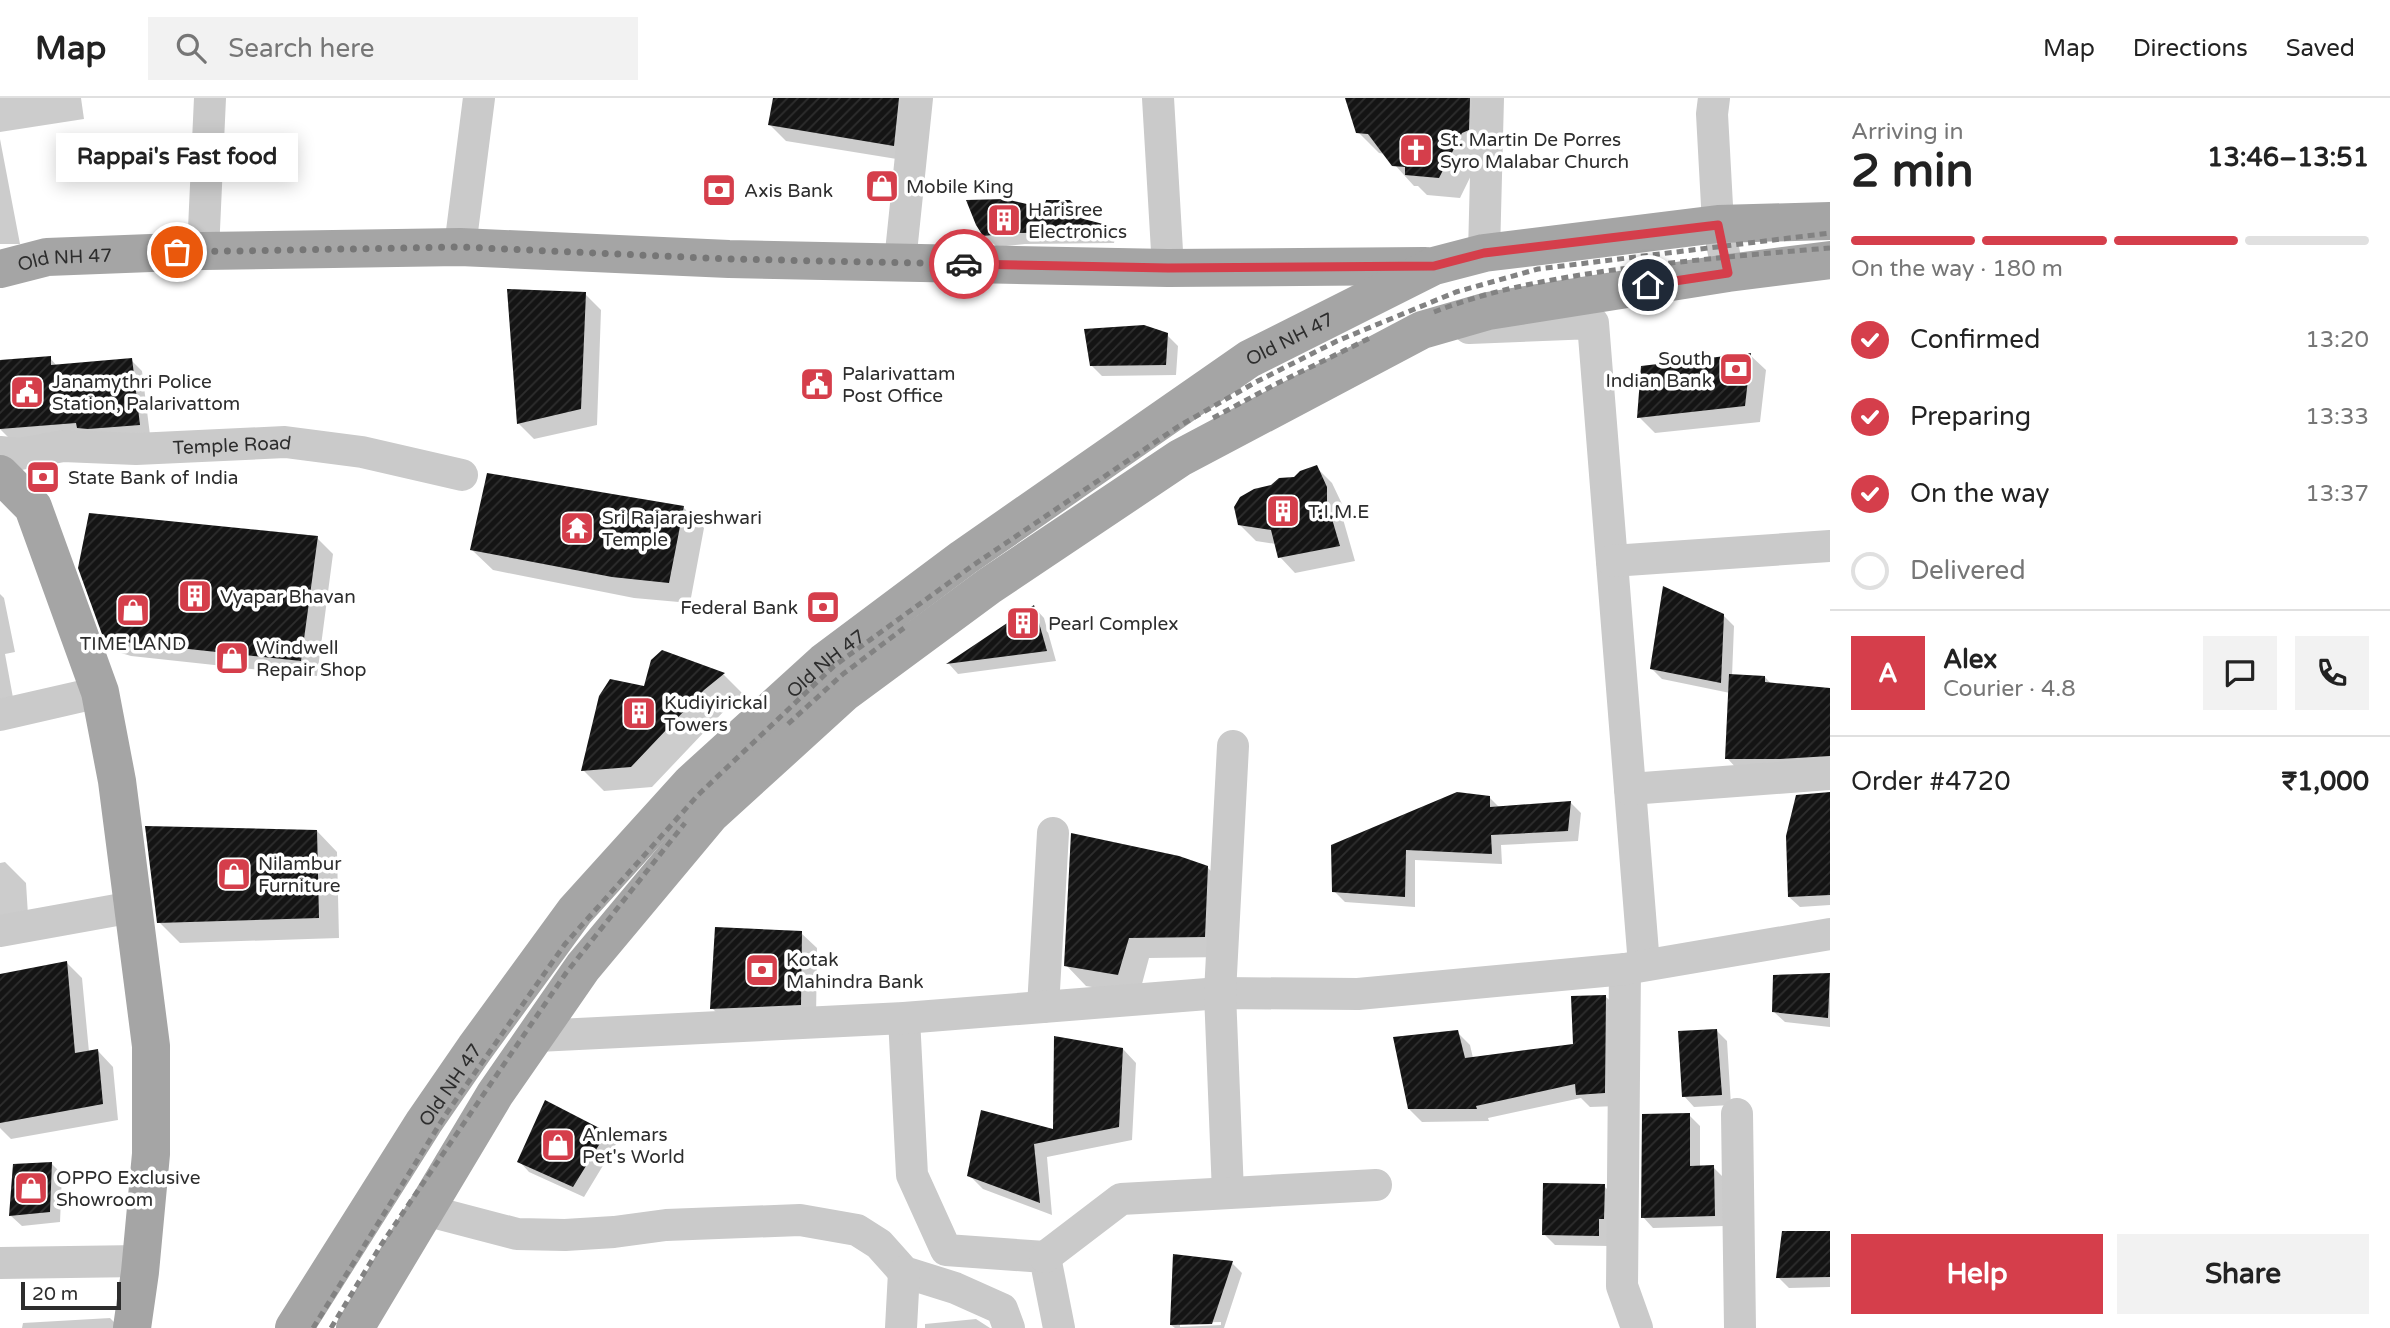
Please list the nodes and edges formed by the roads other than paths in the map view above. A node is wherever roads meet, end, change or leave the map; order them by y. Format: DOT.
graph roads {
  1 [pos="209,98"];
  2 [pos="479,98"];
  3 [pos="917,98"];
  4 [pos="1158,98"];
  5 [pos="1488,98"];
  6 [pos="1714,98"];
  7 [pos="1830,221"];
  8 [pos="1718,225"];
  9 [pos="460,247"];
  10 [pos="203,251"];
  11 [pos="1484,253"];
  12 [pos="1830,260"];
  13 [pos="900,262"];
  14 [pos="1434,266"];
  15 [pos="1168,268"];
  16 [pos="0,269"];
  17 [pos="1728,273"];
  18 [pos="1422,330"];
  19 [pos="0,452"];
  20 [pos="0,474"];
  21 [pos="461,475"];
  22 [pos="1830,546"];
  23 [pos="1612,561"];
  24 [pos="100,692"];
  25 [pos="0,715"];
  26 [pos="1233,746"];
  27 [pos="1830,774"];
  28 [pos="1630,789"];
  29 [pos="1053,833"];
  30 [pos="133,907"];
  31 [pos="0,930"];
  32 [pos="1830,934"];
  33 [pos="1634,967"];
  34 [pos="1220,993"];
  35 [pos="1042,1007"];
  36 [pos="904,1018"];
  37 [pos="537,1036"];
  38 [pos="1737,1114"];
  39 [pos="1376,1185"];
  40 [pos="1228,1193"];
  41 [pos="425,1210"];
  42 [pos="1045,1257"];
  43 [pos="140,1261"];
  44 [pos="0,1262"];
  45 [pos="904,1272"];
  46 [pos="132,1328"];
  47 [pos="294,1328"];
  48 [pos="355,1328"];
  49 [pos="901,1328"];
  50 [pos="1009,1328"];
  51 [pos="1059,1328"];
  52 [pos="1637,1328"];
  53 [pos="1740,1328"];
  1 -- 10 [label="street"];
  2 -- 9 [label="street"];
  3 -- 13 [label="street"];
  4 -- 15 [label="street"];
  5 -- 11 [label="street"];
  6 -- 8 [label="street"];
  7 -- 8 [label="main road, Old NH 47"];
  8 -- 11 [label="main road, Old NH 47"];
  8 -- 17 [label="street"];
  9 -- 10 [label="main road, Old NH 47"];
  9 -- 13 [label="main road, Old NH 47"];
  10 -- 16 [label="main road, Old NH 47"];
  11 -- 14 [label="main road, Old NH 47"];
  12 -- 17 [label="main road, Old NH 47"];
  13 -- 15 [label="main road, Old NH 47"];
  14 -- 15 [label="main road, Old NH 47"];
  14 -- 47 [label="main road, Old NH 47"];
  17 -- 18 [label="main road, Old NH 47"];
  18 -- 23 [label="street"];
  18 -- 37 [label="main road, Old NH 47"];
  19 -- 21 [label="street, Temple Road"];
  20 -- 24 [label="main road"];
  22 -- 23 [label="street"];
  23 -- 28 [label="street"];
  24 -- 25 [label="street"];
  24 -- 30 [label="main road"];
  26 -- 34 [label="street"];
  27 -- 28 [label="street"];
  28 -- 33 [label="street"];
  29 -- 35 [label="street"];
  30 -- 31 [label="street"];
  30 -- 43 [label="main road"];
  32 -- 33 [label="street"];
  33 -- 34 [label="street"];
  33 -- 52 [label="street"];
  34 -- 35 [label="street"];
  34 -- 40 [label="street"];
  35 -- 36 [label="street"];
  36 -- 37 [label="street"];
  36 -- 42 [label="street"];
  37 -- 41 [label="main road, Old NH 47"];
  38 -- 53 [label="street"];
  39 -- 40 [label="street"];
  40 -- 42 [label="street"];
  41 -- 45 [label="street"];
  41 -- 48 [label="main road, Old NH 47"];
  42 -- 51 [label="street"];
  43 -- 44 [label="street"];
  43 -- 46 [label="main road"];
  45 -- 49 [label="street"];
  45 -- 50 [label="street"];
}
